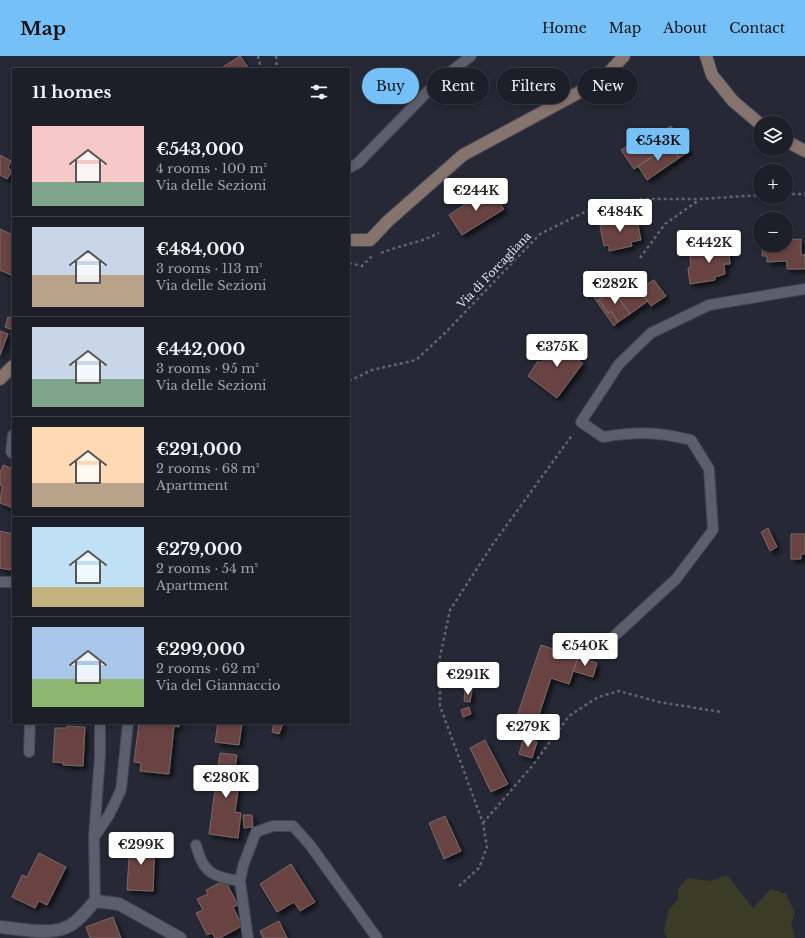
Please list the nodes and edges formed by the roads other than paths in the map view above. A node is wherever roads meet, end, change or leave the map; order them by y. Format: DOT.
graph roads {
  1 [pos="471,56"];
  2 [pos="624,56"];
  3 [pos="706,56"];
  4 [pos="753,118"];
  5 [pos="793,145"];
  6 [pos="805,151"];
  7 [pos="350,167"];
  8 [pos="350,240"];
  9 [pos="805,289"];
  10 [pos="12,367"];
  11 [pos="0,379"];
  12 [pos="12,441"];
  13 [pos="12,453"];
  14 [pos="0,582"];
  15 [pos="12,582"];
  16 [pos="610,640"];
  17 [pos="30,724"];
  18 [pos="100,724"];
  19 [pos="128,724"];
  20 [pos="29,752"];
  21 [pos="94,836"];
  22 [pos="196,845"];
  23 [pos="240,881"];
  24 [pos="95,901"];
  25 [pos="0,927"];
  26 [pos="63,933"];
  27 [pos="180,938"];
  28 [pos="248,938"];
  29 [pos="377,938"];
  1 -- 7 [label="lane"];
  2 -- 8 [label="street"];
  3 -- 4 [label="street"];
  5 -- 6 [label="street"];
  9 -- 16 [label="lane"];
  10 -- 11 [label="street"];
  12 -- 13 [label="lane"];
  14 -- 15 [label="lane"];
  17 -- 20 [label="lane"];
  18 -- 21 [label="lane"];
  19 -- 21 [label="lane"];
  21 -- 24 [label="lane"];
  22 -- 23 [label="lane"];
  23 -- 28 [label="lane"];
  23 -- 29 [label="lane"];
  24 -- 26 [label="street"];
  24 -- 27 [label="street"];
  25 -- 26 [label="street"];
}
